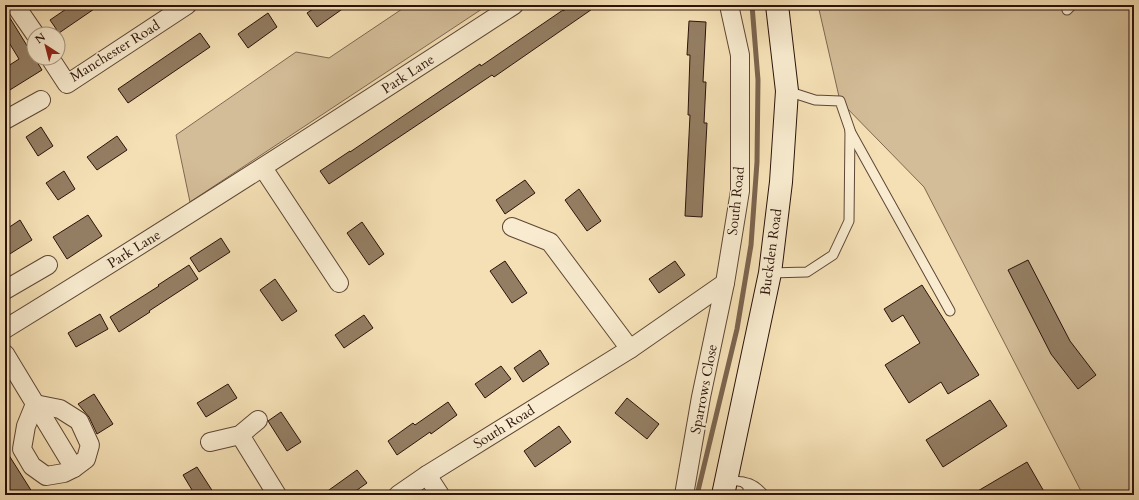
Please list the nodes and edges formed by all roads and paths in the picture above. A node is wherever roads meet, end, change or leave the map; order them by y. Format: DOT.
graph roads {
  1 [pos="15,5"];
  2 [pos="187,5"];
  3 [pos="514,5"];
  4 [pos="729,5"];
  5 [pos="777,5"];
  6 [pos="29,26"];
  7 [pos="55,66"];
  8 [pos="787,90"];
  9 [pos="41,100"];
  10 [pos="5,120"];
  11 [pos="850,130"];
  12 [pos="263,168"];
  13 [pos="512,226"];
  14 [pos="48,265"];
  15 [pos="770,273"];
  16 [pos="340,283"];
  17 [pos="725,283"];
  18 [pos="5,290"];
  19 [pos="950,311"];
  20 [pos="5,329"];
  21 [pos="630,349"];
  22 [pos="5,354"];
  23 [pos="36,404"];
  24 [pos="258,420"];
  25 [pos="240,435"];
  26 [pos="210,442"];
  27 [pos="74,468"];
  28 [pos="427,475"];
  29 [pos="731,486"];
  30 [pos="277,495"];
  31 [pos="398,495"];
  32 [pos="440,495"];
  33 [pos="684,495"];
  34 [pos="748,495"];
  35 [pos="764,495"];
  1 -- 6 [label="street"];
  2 -- 7 [label="street, Manchester Road"];
  3 -- 12 [label="street, Park Lane"];
  4 -- 17 [label="street, South Road"];
  5 -- 8 [label="main road, Buckden Road"];
  8 -- 11 [label="lane"];
  8 -- 15 [label="main road, Buckden Road"];
  9 -- 10 [label="street"];
  11 -- 15 [label="lane"];
  11 -- 19 [label="lane"];
  12 -- 16 [label="street"];
  12 -- 20 [label="street, Park Lane"];
  13 -- 21 [label="street"];
  14 -- 18 [label="street"];
  15 -- 29 [label="main road, Buckden Road"];
  17 -- 21 [label="street, South Road"];
  17 -- 33 [label="street, Sparrows Close"];
  21 -- 28 [label="street, South Road"];
  22 -- 23 [label="street"];
  23 -- 27 [label="street"];
  23 -- 27 [label="street"];
  23 -- 27 [label="street"];
  24 -- 25 [label="street"];
  25 -- 26 [label="street"];
  25 -- 30 [label="street"];
  28 -- 31 [label="street, South Road"];
  28 -- 32 [label="street"];
  29 -- 34 [label="lane"];
  29 -- 35 [label="lane"];
}
